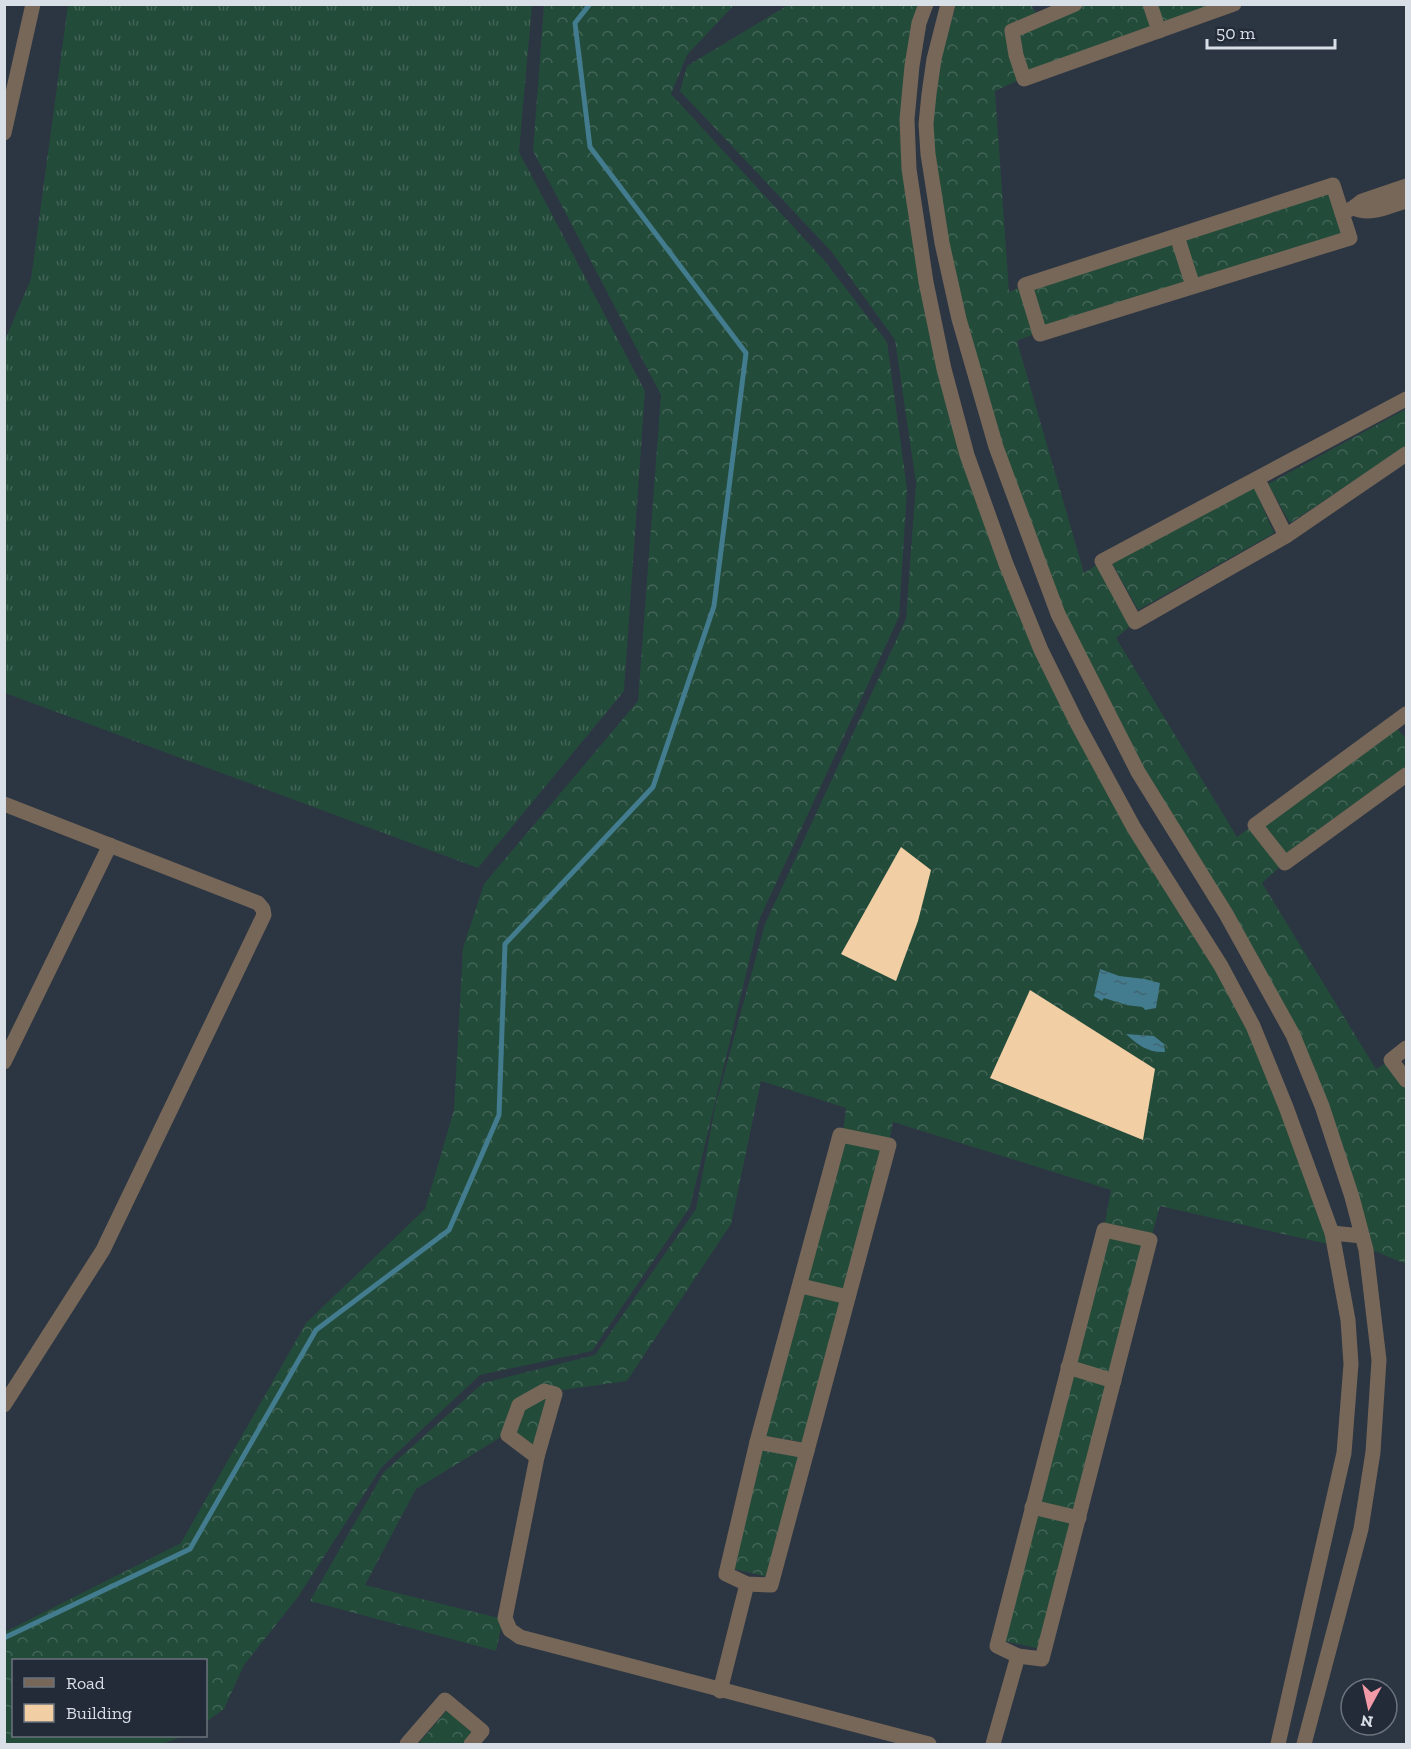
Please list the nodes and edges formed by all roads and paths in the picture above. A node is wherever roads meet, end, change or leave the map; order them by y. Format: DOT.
graph roads {
  1 [pos="33,4"];
  2 [pos="926,4"];
  3 [pos="948,4"];
  4 [pos="1075,4"];
  5 [pos="1150,4"];
  6 [pos="1234,4"];
  7 [pos="1159,31"];
  8 [pos="4,133"];
  9 [pos="1407,186"];
  10 [pos="1407,201"];
  11 [pos="1348,211"];
  12 [pos="1177,236"];
  13 [pos="942,243"];
  14 [pos="921,248"];
  15 [pos="1193,286"];
  16 [pos="1407,399"];
  17 [pos="1407,454"];
  18 [pos="1258,480"];
  19 [pos="1286,536"];
  20 [pos="1404,719"];
  21 [pos="1407,775"];
  22 [pos="4,804"];
  23 [pos="110,845"];
  24 [pos="1407,1047"];
  25 [pos="4,1062"];
  26 [pos="1407,1080"];
  27 [pos="1332,1233"];
  28 [pos="1362,1236"];
  29 [pos="801,1286"];
  30 [pos="848,1297"];
  31 [pos="1068,1367"];
  32 [pos="1114,1381"];
  33 [pos="6,1399"];
  34 [pos="758,1442"];
  35 [pos="807,1451"];
  36 [pos="537,1457"];
  37 [pos="1032,1507"];
  38 [pos="1078,1518"];
  39 [pos="747,1584"];
  40 [pos="1018,1656"];
  41 [pos="720,1691"];
  42 [pos="408,1744"];
  43 [pos="471,1744"];
  44 [pos="929,1744"];
  45 [pos="993,1744"];
  46 [pos="1278,1744"];
  47 [pos="1304,1744"];
  1 -- 8 [label="street"];
  2 -- 14 [label="street"];
  3 -- 13 [label="street"];
  4 -- 7 [label="street"];
  5 -- 7 [label="street"];
  6 -- 7 [label="street"];
  9 -- 11 [label="street"];
  10 -- 11 [label="street"];
  11 -- 12 [label="street"];
  11 -- 15 [label="street"];
  12 -- 15 [label="street"];
  12 -- 15 [label="street"];
  13 -- 14 [label="street"];
  13 -- 28 [label="street"];
  14 -- 27 [label="street"];
  16 -- 18 [label="street"];
  17 -- 19 [label="street"];
  18 -- 19 [label="street"];
  18 -- 19 [label="street"];
  20 -- 21 [label="street"];
  22 -- 23 [label="street"];
  23 -- 25 [label="street"];
  23 -- 33 [label="street"];
  24 -- 26 [label="street"];
  27 -- 28 [label="street"];
  27 -- 46 [label="street"];
  28 -- 47 [label="street"];
  29 -- 30 [label="street"];
  29 -- 30 [label="street"];
  29 -- 34 [label="street"];
  30 -- 35 [label="street"];
  31 -- 32 [label="street"];
  31 -- 32 [label="street"];
  31 -- 37 [label="street"];
  32 -- 38 [label="street"];
  34 -- 35 [label="street"];
  34 -- 39 [label="street"];
  35 -- 39 [label="street"];
  36 -- 41 [label="street"];
  37 -- 38 [label="street"];
  37 -- 40 [label="street"];
  38 -- 40 [label="street"];
  39 -- 41 [label="street"];
  40 -- 45 [label="street"];
  41 -- 44 [label="street"];
  42 -- 43 [label="street"];
}
